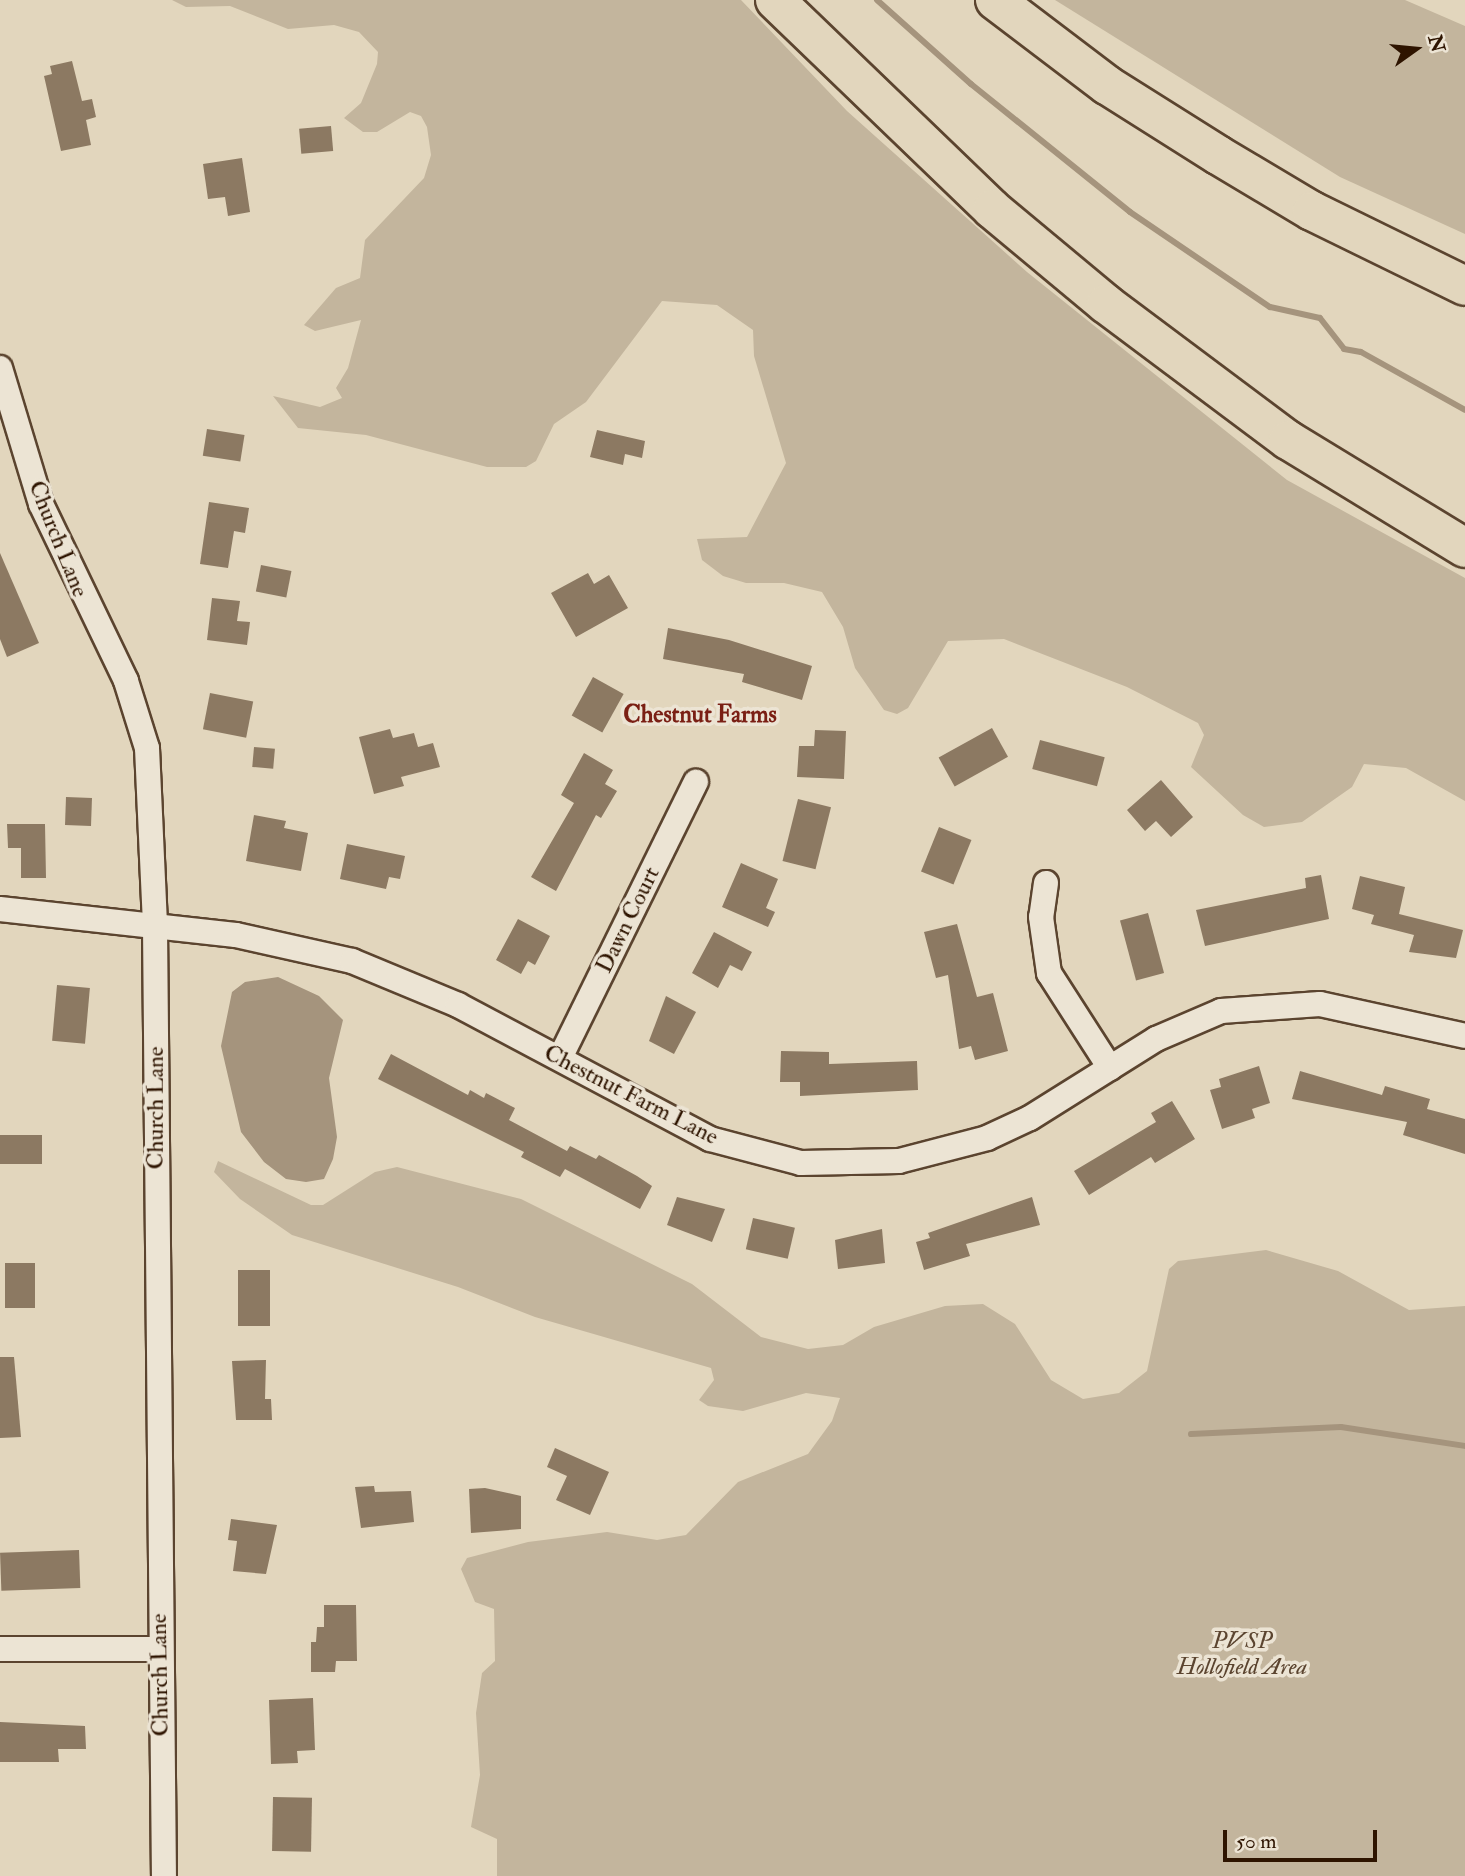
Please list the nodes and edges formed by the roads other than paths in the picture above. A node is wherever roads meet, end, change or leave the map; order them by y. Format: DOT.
graph roads {
  1 [pos="775,0"];
  2 [pos="995,0"];
  3 [pos="1465,286"];
  4 [pos="0,368"];
  5 [pos="1465,548"];
  6 [pos="696,782"];
  7 [pos="1046,883"];
  8 [pos="0,909"];
  9 [pos="155,927"];
  10 [pos="1465,1036"];
  11 [pos="560,1058"];
  12 [pos="1110,1068"];
  13 [pos="0,1649"];
  14 [pos="159,1649"];
  15 [pos="164,1876"];
  1 -- 5 [label="highway"];
  2 -- 3 [label="highway"];
  4 -- 9 [label="street, Church Lane"];
  6 -- 11 [label="street, Dawn Court"];
  7 -- 12 [label="street"];
  8 -- 9 [label="street, Chestnut Farm Lane"];
  9 -- 11 [label="street, Chestnut Farm Lane"];
  9 -- 14 [label="street, Church Lane"];
  10 -- 12 [label="street, Chestnut Farm Lane"];
  11 -- 12 [label="street, Chestnut Farm Lane"];
  13 -- 14 [label="street"];
  14 -- 15 [label="street, Church Lane"];
}
